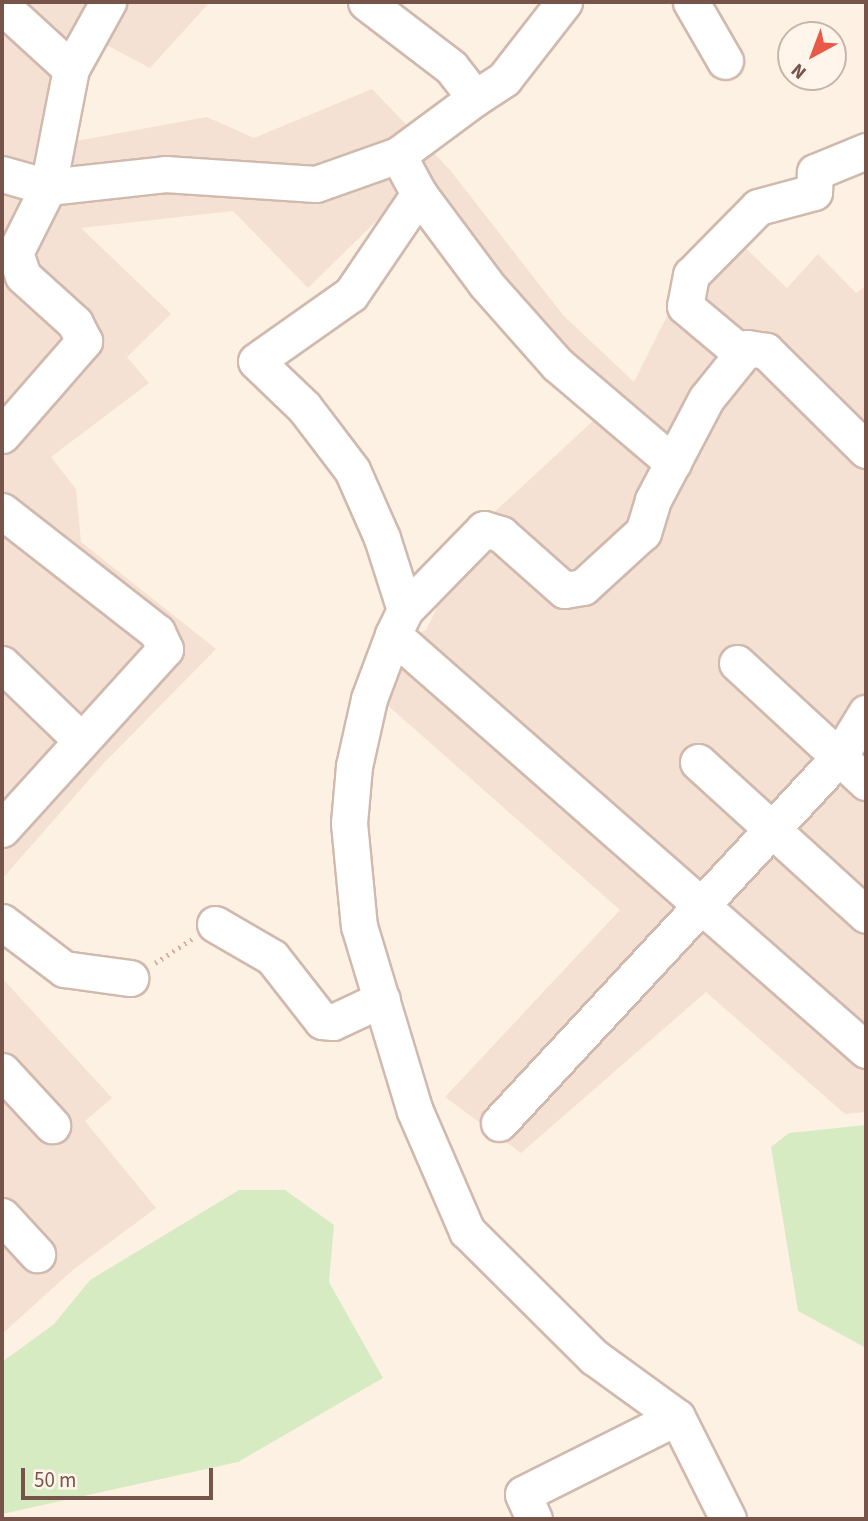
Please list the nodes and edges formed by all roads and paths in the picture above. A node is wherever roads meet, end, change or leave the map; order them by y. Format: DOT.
graph roads {
  1 [pos="108,2"];
  2 [pos="366,2"];
  3 [pos="564,2"];
  4 [pos="691,2"];
  5 [pos="2,6"];
  6 [pos="725,61"];
  7 [pos="71,69"];
  8 [pos="475,98"];
  9 [pos="866,151"];
  10 [pos="398,155"];
  11 [pos="2,174"];
  12 [pos="48,187"];
  13 [pos="419,194"];
  14 [pos="741,353"];
  15 [pos="9,411"];
  16 [pos="866,450"];
  17 [pos="673,463"];
  18 [pos="2,511"];
  19 [pos="399,623"];
  20 [pos="737,663"];
  21 [pos="2,664"];
  22 [pos="866,713"];
  23 [pos="81,740"];
  24 [pos="839,757"];
  25 [pos="698,762"];
  26 [pos="866,782"];
  27 [pos="7,813"];
  28 [pos="770,829"];
  29 [pos="699,904"];
  30 [pos="866,915"];
  31 [pos="2,922"];
  32 [pos="215,924"];
  33 [pos="130,978"];
  34 [pos="382,999"];
  35 [pos="866,1049"];
  36 [pos="2,1071"];
  37 [pos="499,1123"];
  38 [pos="52,1125"];
  39 [pos="2,1216"];
  40 [pos="37,1254"];
  41 [pos="677,1417"];
  42 [pos="534,1519"];
  43 [pos="728,1519"];
  1 -- 7 [label="street"];
  2 -- 8 [label="street"];
  3 -- 8 [label="street"];
  4 -- 6 [label="street"];
  5 -- 7 [label="street"];
  7 -- 12 [label="street"];
  8 -- 10 [label="street"];
  9 -- 14 [label="street"];
  10 -- 12 [label="street"];
  10 -- 13 [label="street"];
  11 -- 12 [label="street"];
  12 -- 15 [label="street"];
  13 -- 17 [label="street"];
  13 -- 19 [label="street"];
  14 -- 16 [label="street"];
  14 -- 17 [label="street"];
  17 -- 19 [label="street"];
  18 -- 23 [label="street"];
  19 -- 29 [label="street"];
  19 -- 34 [label="street"];
  20 -- 24 [label="street"];
  21 -- 23 [label="street"];
  22 -- 24 [label="street"];
  23 -- 27 [label="street"];
  24 -- 26 [label="street"];
  24 -- 28 [label="street"];
  25 -- 28 [label="street"];
  28 -- 29 [label="street"];
  28 -- 30 [label="street"];
  29 -- 35 [label="street"];
  29 -- 37 [label="street"];
  31 -- 33 [label="street"];
  32 -- 33 [label="path"];
  32 -- 34 [label="street"];
  34 -- 41 [label="street"];
  36 -- 38 [label="street"];
  39 -- 40 [label="street"];
  41 -- 42 [label="street"];
  41 -- 43 [label="street"];
}
